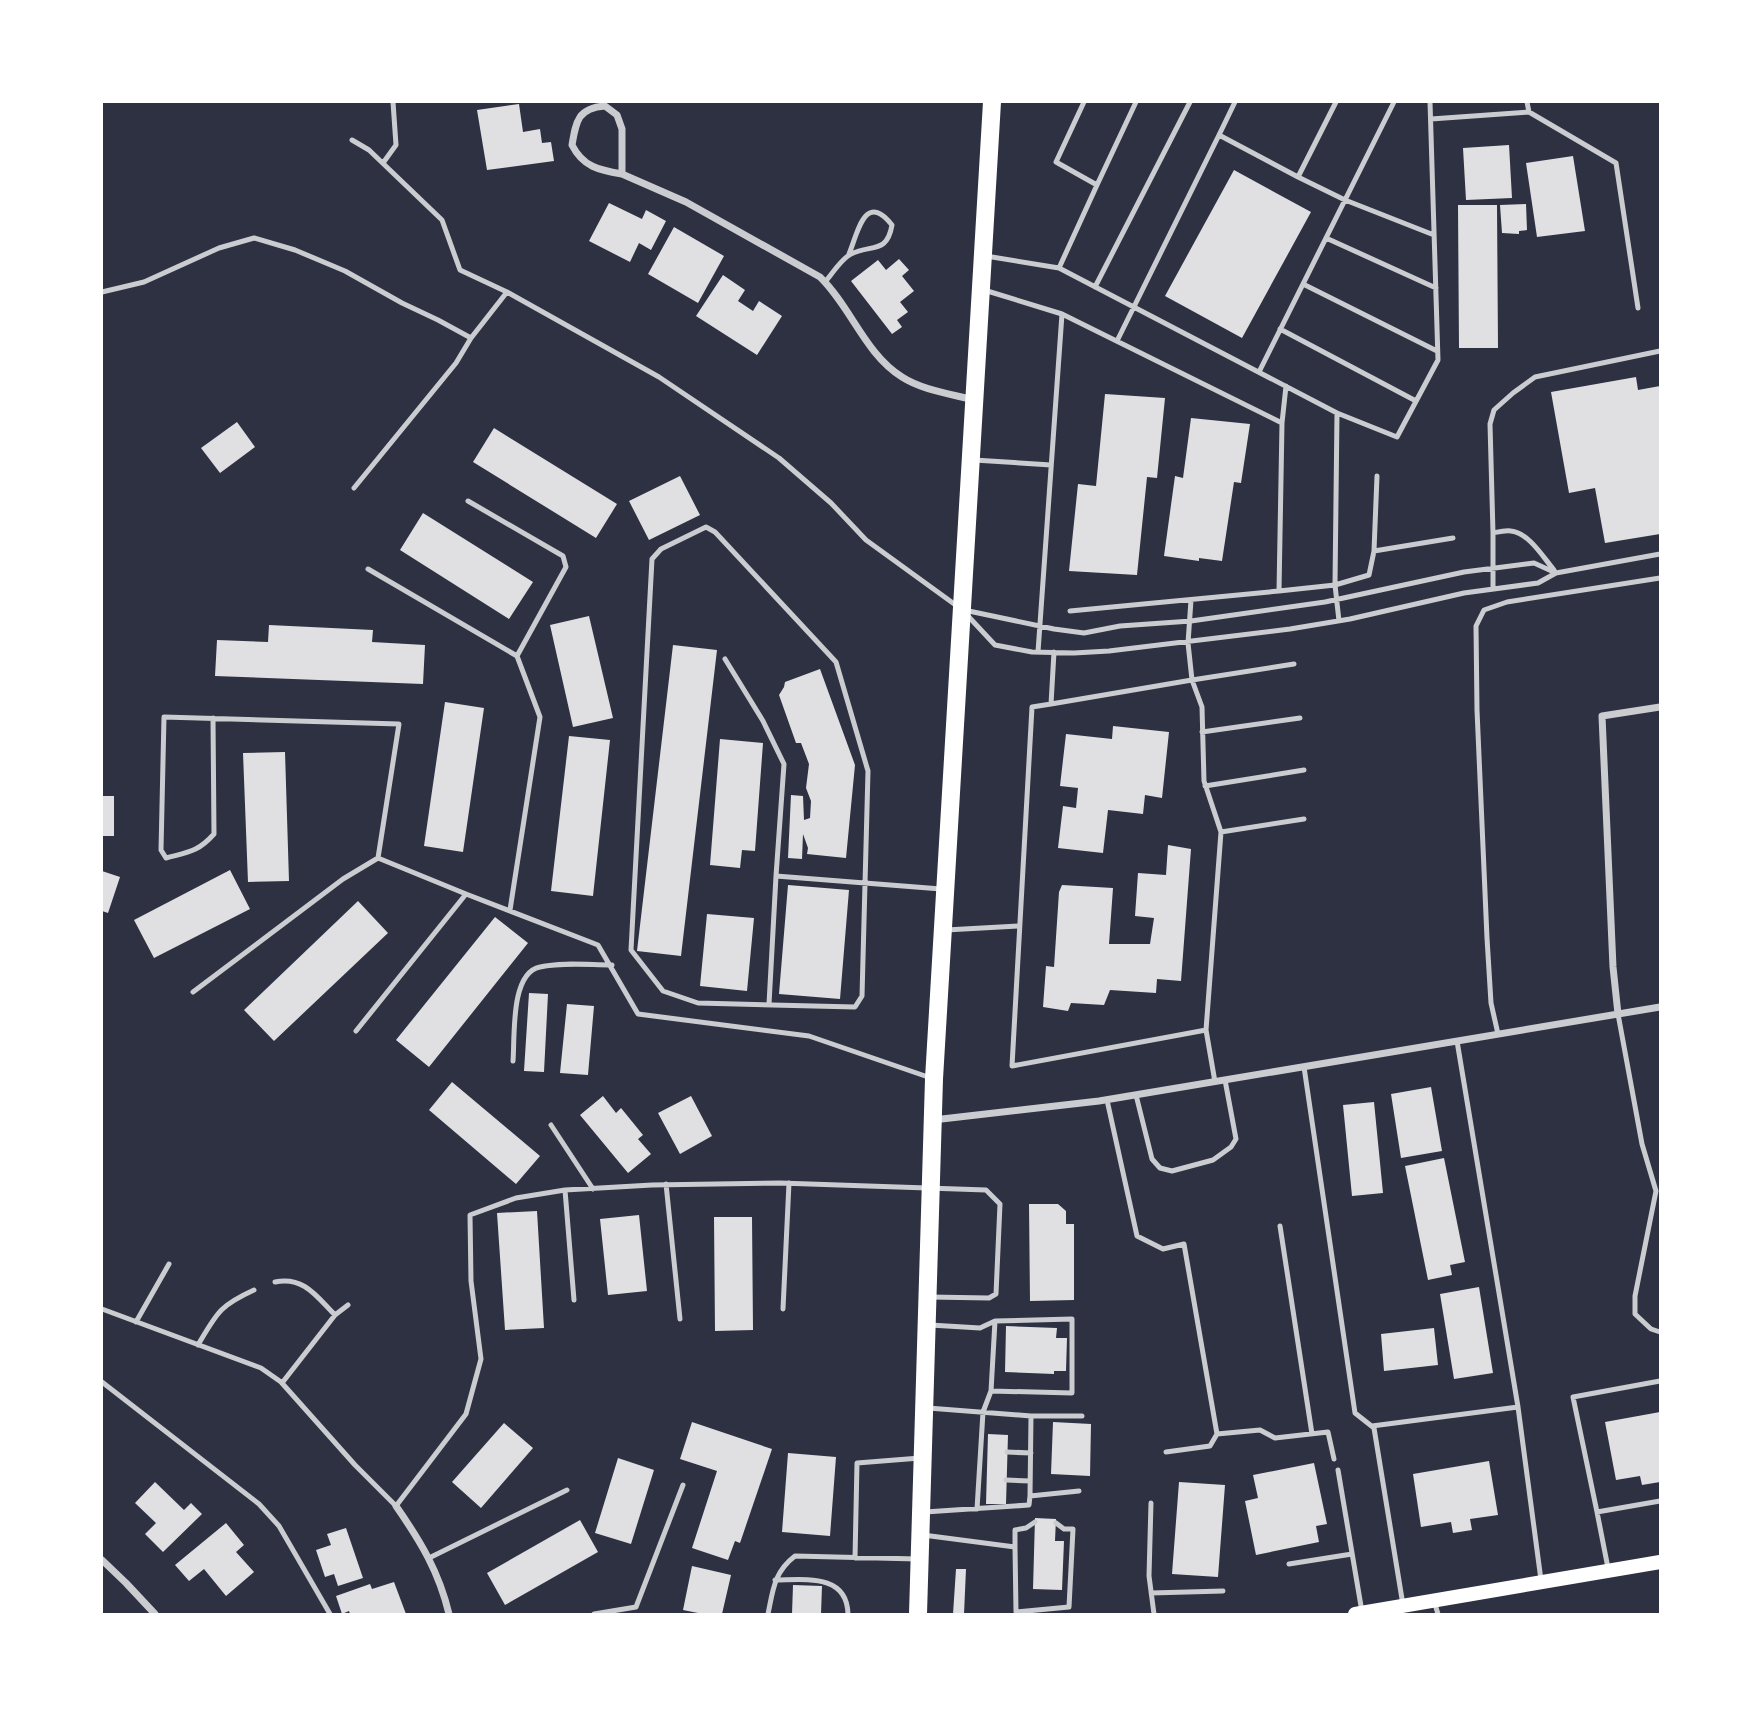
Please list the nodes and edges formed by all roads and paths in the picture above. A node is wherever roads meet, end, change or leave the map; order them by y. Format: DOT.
graph roads {
  1 [pos="393,102"];
  2 [pos="992,102"];
  3 [pos="1084,102"];
  4 [pos="1136,102"];
  5 [pos="1189,102"];
  6 [pos="1235,102"];
  7 [pos="1336,102"];
  8 [pos="1394,102"];
  9 [pos="1430,102"];
  10 [pos="1527,102"];
  11 [pos="1529,112"];
  12 [pos="1431,119"];
  13 [pos="1219,135"];
  14 [pos="352,140"];
  15 [pos="383,163"];
  16 [pos="622,174"];
  17 [pos="1298,177"];
  18 [pos="1097,185"];
  19 [pos="1345,200"];
  20 [pos="1434,234"];
  21 [pos="1326,238"];
  22 [pos="849,254"];
  23 [pos="983,255"];
  24 [pos="1059,268"];
  25 [pos="825,282"];
  26 [pos="1303,284"];
  27 [pos="1095,286"];
  28 [pos="1436,288"];
  29 [pos="981,289"];
  30 [pos="102,292"];
  31 [pos="507,292"];
  32 [pos="1134,307"];
  33 [pos="1638,308"];
  34 [pos="1062,314"];
  35 [pos="1280,329"];
  36 [pos="471,338"];
  37 [pos="1117,341"];
  38 [pos="1437,351"];
  39 [pos="1661,351"];
  40 [pos="1259,372"];
  41 [pos="1286,386"];
  42 [pos="974,401"];
  43 [pos="1416,401"];
  44 [pos="1338,413"];
  45 [pos="1282,423"];
  46 [pos="971,460"];
  47 [pos="1051,465"];
  48 [pos="1377,476"];
  49 [pos="354,488"];
  50 [pos="468,500"];
  51 [pos="1493,533"];
  52 [pos="1453,538"];
  53 [pos="1374,551"];
  54 [pos="1661,554"];
  55 [pos="1492,568"];
  56 [pos="368,569"];
  57 [pos="1556,573"];
  58 [pos="1661,578"];
  59 [pos="1335,585"];
  60 [pos="1493,589"];
  61 [pos="1279,591"];
  62 [pos="1191,600"];
  63 [pos="1336,600"];
  64 [pos="962,610"];
  65 [pos="1070,611"];
  66 [pos="1191,621"];
  67 [pos="1339,621"];
  68 [pos="1039,626"];
  69 [pos="1188,643"];
  70 [pos="1038,652"];
  71 [pos="1054,652"];
  72 [pos="517,656"];
  73 [pos="725,659"];
  74 [pos="1294,664"];
  75 [pos="1192,680"];
  76 [pos="1051,704"];
  77 [pos="1661,708"];
  78 [pos="213,718"];
  79 [pos="1300,718"];
  80 [pos="1202,732"];
  81 [pos="1304,770"];
  82 [pos="1205,786"];
  83 [pos="1304,819"];
  84 [pos="1221,832"];
  85 [pos="377,858"];
  86 [pos="776,876"];
  87 [pos="867,883"];
  88 [pos="945,890"];
  89 [pos="466,894"];
  90 [pos="510,911"];
  91 [pos="1019,926"];
  92 [pos="943,930"];
  93 [pos="612,965"];
  94 [pos="193,992"];
  95 [pos="769,1004"];
  96 [pos="1661,1007"];
  97 [pos="1618,1014"];
  98 [pos="1206,1030"];
  99 [pos="356,1031"];
  100 [pos="1498,1034"];
  101 [pos="1457,1041"];
  102 [pos="513,1061"];
  103 [pos="1304,1067"];
  104 [pos="934,1080"];
  105 [pos="1225,1080"];
  106 [pos="1215,1082"];
  107 [pos="1136,1095"];
  108 [pos="1107,1100"];
  109 [pos="933,1121"];
  110 [pos="551,1125"];
  111 [pos="789,1183"];
  112 [pos="666,1184"];
  113 [pos="593,1189"];
  114 [pos="931,1189"];
  115 [pos="565,1190"];
  116 [pos="1658,1192"];
  117 [pos="1280,1226"];
  118 [pos="169,1264"];
  119 [pos="275,1282"];
  120 [pos="254,1290"];
  121 [pos="928,1297"];
  122 [pos="574,1300"];
  123 [pos="348,1305"];
  124 [pos="102,1309"];
  125 [pos="783,1309"];
  126 [pos="335,1315"];
  127 [pos="680,1319"];
  128 [pos="995,1321"];
  129 [pos="136,1322"];
  130 [pos="927,1324"];
  131 [pos="1661,1332"];
  132 [pos="198,1345"];
  133 [pos="1661,1381"];
  134 [pos="102,1382"];
  135 [pos="282,1383"];
  136 [pos="991,1391"];
  137 [pos="1518,1407"];
  138 [pos="924,1408"];
  139 [pos="983,1412"];
  140 [pos="1031,1416"];
  141 [pos="1082,1416"];
  142 [pos="1372,1426"];
  143 [pos="1217,1434"];
  144 [pos="1312,1434"];
  145 [pos="1007,1452"];
  146 [pos="1166,1452"];
  147 [pos="1031,1453"];
  148 [pos="923,1458"];
  149 [pos="1334,1459"];
  150 [pos="1338,1470"];
  151 [pos="979,1479"];
  152 [pos="986,1480"];
  153 [pos="1006,1480"];
  154 [pos="1030,1481"];
  155 [pos="682,1485"];
  156 [pos="566,1490"];
  157 [pos="1079,1491"];
  158 [pos="1030,1496"];
  159 [pos="1661,1501"];
  160 [pos="1151,1503"];
  161 [pos="396,1506"];
  162 [pos="977,1509"];
  163 [pos="1597,1512"];
  164 [pos="921,1513"];
  165 [pos="1035,1522"];
  166 [pos="1056,1523"];
  167 [pos="1026,1528"];
  168 [pos="1064,1529"];
  169 [pos="920,1534"];
  170 [pos="1034,1534"];
  171 [pos="1056,1534"];
  172 [pos="1015,1547"];
  173 [pos="1352,1554"];
  174 [pos="429,1558"];
  175 [pos="855,1558"];
  176 [pos="920,1559"];
  177 [pos="102,1560"];
  178 [pos="1661,1562"];
  179 [pos="1289,1564"];
  180 [pos="1608,1571"];
  181 [pos="775,1580"];
  182 [pos="1541,1583"];
  183 [pos="1223,1591"];
  184 [pos="1152,1593"];
  185 [pos="1403,1606"];
  186 [pos="1436,1608"];
  187 [pos="1358,1614"];
  188 [pos="155,1615"];
  189 [pos="330,1615"];
  190 [pos="449,1615"];
  191 [pos="594,1615"];
  192 [pos="768,1615"];
  193 [pos="848,1615"];
  194 [pos="918,1615"];
  195 [pos="1154,1615"];
  1 -- 15 [label="lane"];
  2 -- 23 [label="main road"];
  3 -- 18 [label="lane"];
  4 -- 18 [label="lane"];
  5 -- 27 [label="lane"];
  6 -- 13 [label="lane"];
  7 -- 17 [label="lane"];
  8 -- 19 [label="lane"];
  9 -- 12 [label="lane"];
  10 -- 11 [label="lane"];
  11 -- 12 [label="lane"];
  11 -- 33 [label="lane"];
  12 -- 20 [label="lane"];
  13 -- 17 [label="lane"];
  13 -- 32 [label="lane"];
  14 -- 15 [label="lane"];
  15 -- 31 [label="lane"];
  16 -- 16 [label="street"];
  16 -- 25 [label="street"];
  17 -- 19 [label="lane"];
  18 -- 24 [label="lane"];
  19 -- 20 [label="lane"];
  19 -- 21 [label="lane"];
  20 -- 28 [label="lane"];
  21 -- 26 [label="lane"];
  21 -- 28 [label="lane"];
  22 -- 22 [label="lane"];
  22 -- 25 [label="lane"];
  23 -- 24 [label="lane"];
  23 -- 29 [label="main road"];
  24 -- 27 [label="lane"];
  25 -- 42 [label="street"];
  26 -- 35 [label="lane"];
  26 -- 38 [label="lane"];
  27 -- 32 [label="lane"];
  28 -- 38 [label="lane"];
  29 -- 34 [label="lane"];
  29 -- 42 [label="main road"];
  30 -- 36 [label="lane"];
  31 -- 36 [label="lane"];
  31 -- 64 [label="lane"];
  32 -- 37 [label="lane"];
  32 -- 40 [label="lane"];
  34 -- 37 [label="lane"];
  34 -- 47 [label="lane"];
  35 -- 40 [label="lane"];
  35 -- 43 [label="lane"];
  36 -- 49 [label="lane"];
  37 -- 45 [label="lane"];
  38 -- 43 [label="lane"];
  39 -- 51 [label="lane"];
  40 -- 41 [label="lane"];
  41 -- 44 [label="lane"];
  41 -- 45 [label="lane"];
  42 -- 46 [label="main road"];
  43 -- 44 [label="lane"];
  44 -- 59 [label="lane"];
  45 -- 61 [label="lane"];
  46 -- 47 [label="lane"];
  46 -- 64 [label="main road"];
  47 -- 68 [label="lane"];
  48 -- 53 [label="lane"];
  50 -- 72 [label="lane"];
  51 -- 55 [label="lane"];
  51 -- 57 [label="lane"];
  52 -- 53 [label="lane"];
  53 -- 59 [label="lane"];
  54 -- 57 [label="lane"];
  55 -- 57 [label="lane"];
  55 -- 60 [label="lane"];
  55 -- 63 [label="lane"];
  56 -- 72 [label="lane"];
  57 -- 60 [label="lane"];
  58 -- 100 [label="lane"];
  59 -- 61 [label="lane"];
  59 -- 63 [label="lane"];
  60 -- 67 [label="lane"];
  61 -- 62 [label="lane"];
  62 -- 65 [label="lane"];
  62 -- 66 [label="lane"];
  63 -- 66 [label="lane"];
  63 -- 67 [label="lane"];
  64 -- 68 [label="lane"];
  64 -- 70 [label="lane"];
  64 -- 88 [label="main road"];
  66 -- 68 [label="lane"];
  66 -- 69 [label="lane"];
  67 -- 69 [label="lane"];
  68 -- 70 [label="lane"];
  69 -- 71 [label="lane"];
  69 -- 75 [label="lane"];
  70 -- 71 [label="lane"];
  71 -- 76 [label="lane"];
  72 -- 90 [label="lane"];
  73 -- 86 [label="lane"];
  74 -- 75 [label="lane"];
  75 -- 76 [label="lane"];
  75 -- 80 [label="lane"];
  76 -- 91 [label="lane"];
  77 -- 97 [label="street"];
  78 -- 78 [label="lane"];
  78 -- 85 [label="lane"];
  79 -- 80 [label="lane"];
  80 -- 82 [label="lane"];
  81 -- 82 [label="lane"];
  82 -- 84 [label="lane"];
  83 -- 84 [label="lane"];
  84 -- 98 [label="lane"];
  85 -- 89 [label="lane"];
  85 -- 94 [label="lane"];
  86 -- 87 [label="lane"];
  86 -- 95 [label="lane"];
  87 -- 88 [label="lane"];
  87 -- 95 [label="lane"];
  87 -- 95 [label="lane"];
  88 -- 92 [label="main road"];
  89 -- 90 [label="lane"];
  89 -- 99 [label="lane"];
  90 -- 93 [label="lane"];
  91 -- 92 [label="lane"];
  91 -- 98 [label="lane"];
  92 -- 104 [label="main road"];
  93 -- 102 [label="lane"];
  93 -- 104 [label="lane"];
  96 -- 97 [label="street"];
  97 -- 100 [label="street"];
  97 -- 116 [label="lane"];
  98 -- 106 [label="lane"];
  100 -- 101 [label="street"];
  101 -- 103 [label="street"];
  101 -- 137 [label="lane"];
  103 -- 105 [label="street"];
  103 -- 142 [label="lane"];
  104 -- 109 [label="main road"];
  105 -- 106 [label="street"];
  105 -- 107 [label="lane"];
  106 -- 107 [label="street"];
  107 -- 108 [label="street"];
  108 -- 109 [label="street"];
  108 -- 143 [label="lane"];
  109 -- 114 [label="main road"];
  110 -- 113 [label="lane"];
  111 -- 112 [label="lane"];
  111 -- 114 [label="lane"];
  111 -- 125 [label="lane"];
  112 -- 113 [label="lane"];
  112 -- 127 [label="lane"];
  113 -- 115 [label="lane"];
  114 -- 121 [label="main road"];
  114 -- 121 [label="lane"];
  115 -- 122 [label="lane"];
  115 -- 161 [label="lane"];
  116 -- 131 [label="lane"];
  117 -- 144 [label="lane"];
  118 -- 129 [label="lane"];
  119 -- 126 [label="lane"];
  120 -- 132 [label="lane"];
  121 -- 130 [label="main road"];
  123 -- 126 [label="lane"];
  124 -- 129 [label="lane"];
  126 -- 135 [label="lane"];
  128 -- 130 [label="lane"];
  128 -- 136 [label="lane"];
  128 -- 136 [label="lane"];
  129 -- 132 [label="lane"];
  130 -- 138 [label="main road"];
  132 -- 135 [label="lane"];
  133 -- 163 [label="lane"];
  134 -- 189 [label="lane"];
  135 -- 161 [label="lane"];
  136 -- 139 [label="lane"];
  137 -- 142 [label="lane"];
  137 -- 182 [label="lane"];
  138 -- 139 [label="lane"];
  138 -- 148 [label="main road"];
  139 -- 140 [label="lane"];
  139 -- 151 [label="lane"];
  140 -- 141 [label="lane"];
  140 -- 147 [label="lane"];
  142 -- 185 [label="lane"];
  143 -- 144 [label="lane"];
  143 -- 146 [label="lane"];
  144 -- 149 [label="lane"];
  145 -- 147 [label="lane"];
  147 -- 154 [label="lane"];
  148 -- 164 [label="main road"];
  148 -- 175 [label="lane"];
  150 -- 173 [label="lane"];
  151 -- 152 [label="lane"];
  151 -- 162 [label="lane"];
  153 -- 154 [label="lane"];
  154 -- 158 [label="lane"];
  155 -- 191 [label="lane"];
  156 -- 174 [label="lane"];
  157 -- 158 [label="lane"];
  158 -- 162 [label="lane"];
  159 -- 163 [label="lane"];
  160 -- 184 [label="lane"];
  161 -- 174 [label="street"];
  162 -- 164 [label="lane"];
  163 -- 180 [label="lane"];
  164 -- 169 [label="main road"];
  165 -- 167 [label="lane"];
  166 -- 168 [label="lane"];
  167 -- 170 [label="lane"];
  167 -- 172 [label="lane"];
  168 -- 171 [label="lane"];
  168 -- 172 [label="lane"];
  169 -- 172 [label="lane"];
  169 -- 176 [label="main road"];
  173 -- 179 [label="lane"];
  173 -- 187 [label="lane"];
  174 -- 190 [label="street"];
  175 -- 176 [label="lane"];
  175 -- 181 [label="lane"];
  176 -- 194 [label="main road"];
  177 -- 188 [label="street"];
  178 -- 180 [label="main road"];
  180 -- 182 [label="main road"];
  181 -- 192 [label="lane"];
  181 -- 193 [label="lane"];
  182 -- 186 [label="main road"];
  183 -- 184 [label="lane"];
  184 -- 195 [label="lane"];
  185 -- 186 [label="main road"];
  185 -- 187 [label="main road"];
}
